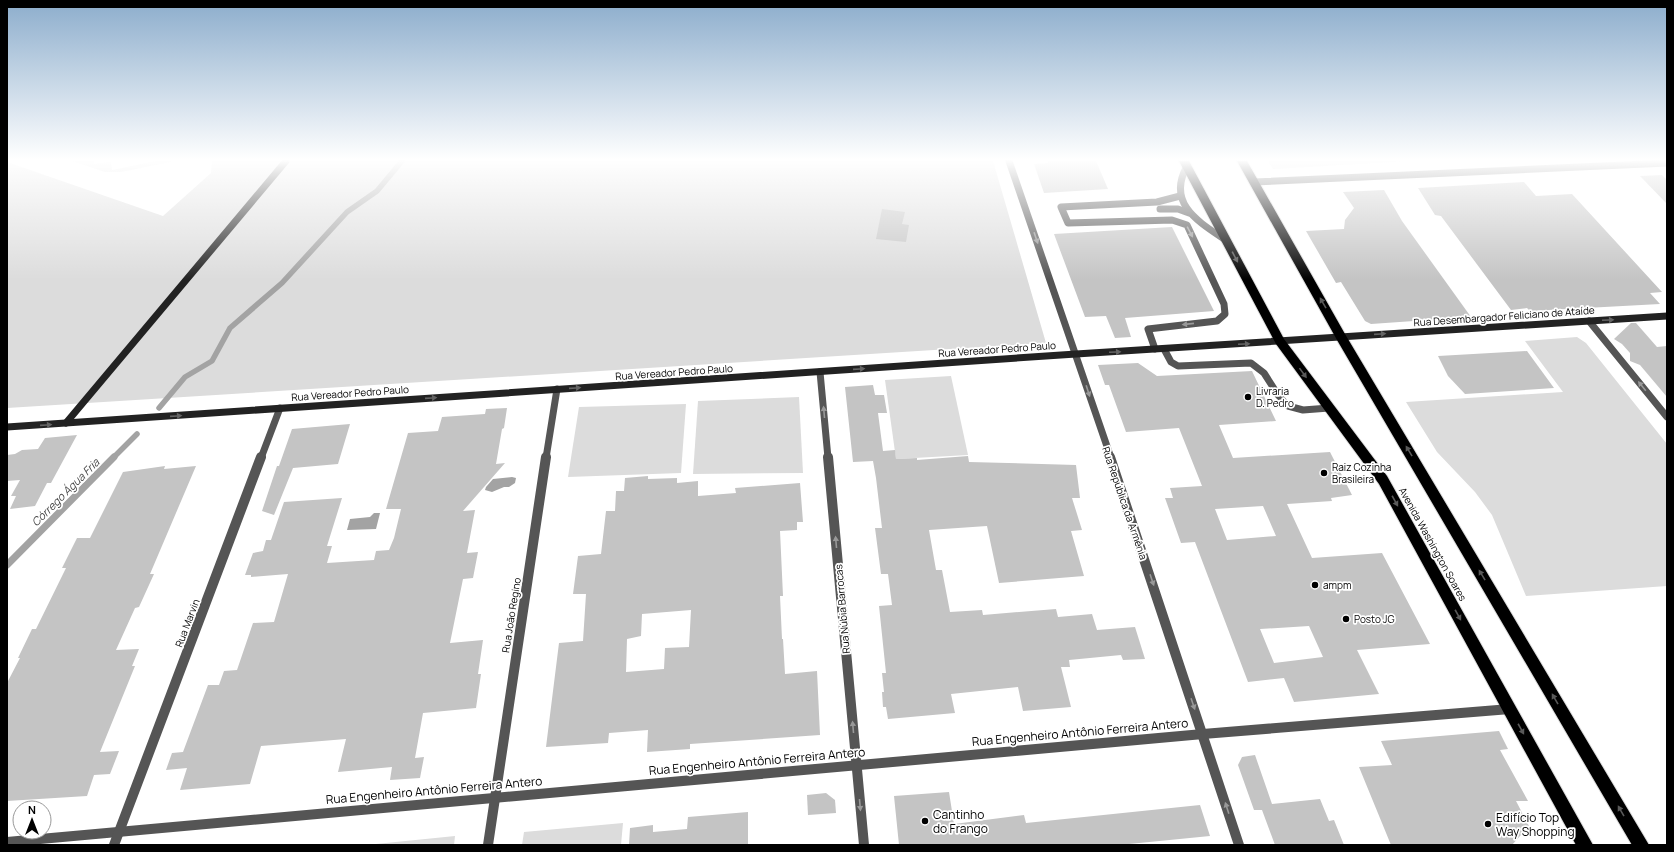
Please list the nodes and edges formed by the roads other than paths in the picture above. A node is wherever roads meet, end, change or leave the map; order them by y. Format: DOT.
graph roads {
  1 [pos="253,201"];
  2 [pos="1024,201"];
  3 [pos="1162,201"];
  4 [pos="1183,201"];
  5 [pos="1206,201"];
  6 [pos="1265,201"];
  7 [pos="1160,209"];
  8 [pos="1189,213"];
  9 [pos="1227,241"];
  10 [pos="1667,316"];
  11 [pos="1589,321"];
  12 [pos="1342,337"];
  13 [pos="1280,341"];
  14 [pos="1155,349"];
  15 [pos="1164,349"];
  16 [pos="1076,354"];
  17 [pos="820,372"];
  18 [pos="557,389"];
  19 [pos="280,408"];
  20 [pos="1329,408"];
  21 [pos="1667,417"];
  22 [pos="66,423"];
  23 [pos="7,427"];
  24 [pos="1510,709"];
  25 [pos="1203,734"];
  26 [pos="856,766"];
  27 [pos="494,797"];
  28 [pos="120,831"];
  29 [pos="7,842"];
  30 [pos="114,845"];
  31 [pos="488,845"];
  32 [pos="864,845"];
  33 [pos="1239,845"];
  34 [pos="1585,845"];
  35 [pos="1641,845"];
  1 -- 22 [label="street"];
  2 -- 16 [label="street, Rua República da Armênia, one-way"];
  3 -- 14 [label="street, one-way"];
  4 -- 8 [label="street"];
  5 -- 9 [label="highway, Avenida Washington Soares"];
  12 -- 6 [label="highway, one-way"];
  7 -- 8 [label="street"];
  8 -- 9 [label="street"];
  9 -- 13 [label="highway, Avenida Washington Soares, one-way"];
  11 -- 10 [label="street, Rua Desembargador Feliciano de Ataíde, one-way"];
  12 -- 11 [label="street, Rua Desembargador Feliciano de Ataíde, one-way"];
  21 -- 11 [label="street, one-way"];
  12 -- 13 [label="street, Rua Vereador Pedro Paulo"];
  35 -- 12 [label="highway, one-way"];
  15 -- 13 [label="street, Rua Vereador Pedro Paulo, one-way"];
  13 -- 20 [label="highway, Avenida Washington Soares, one-way"];
  14 -- 15 [label="street, Rua Vereador Pedro Paulo"];
  16 -- 14 [label="street, Rua Vereador Pedro Paulo, one-way"];
  15 -- 20 [label="street"];
  17 -- 16 [label="street, Rua Vereador Pedro Paulo, one-way"];
  16 -- 25 [label="street, Rua República da Armênia, one-way"];
  18 -- 17 [label="street, Rua Vereador Pedro Paulo, one-way"];
  26 -- 17 [label="street, Rua Núbia Barrocas, one-way"];
  19 -- 18 [label="street, Rua Vereador Pedro Paulo, one-way"];
  18 -- 27 [label="street, Rua João Regino"];
  22 -- 19 [label="street, Rua Vereador Pedro Paulo, one-way"];
  19 -- 28 [label="street, Rua Marvin"];
  20 -- 24 [label="highway, Avenida Washington Soares, one-way"];
  23 -- 22 [label="street, Rua Vereador Pedro Paulo, one-way"];
  24 -- 25 [label="street, Rua Engenheiro Antônio Ferreira Antero"];
  24 -- 34 [label="highway, Avenida Washington Soares, one-way"];
  25 -- 26 [label="street, Rua Engenheiro Antônio Ferreira Antero"];
  33 -- 25 [label="street, Rua República da Armênia, one-way"];
  26 -- 27 [label="street, Rua Engenheiro Antônio Ferreira Antero"];
  26 -- 32 [label="street, Rua Núbia Barrocas, one-way"];
  27 -- 28 [label="street, Rua Engenheiro Antônio Ferreira Antero"];
  27 -- 31 [label="street, Rua João Regino"];
  28 -- 29 [label="street, Rua Engenheiro Antônio Ferreira Antero"];
  28 -- 30 [label="street, Rua Marvin"];
}
